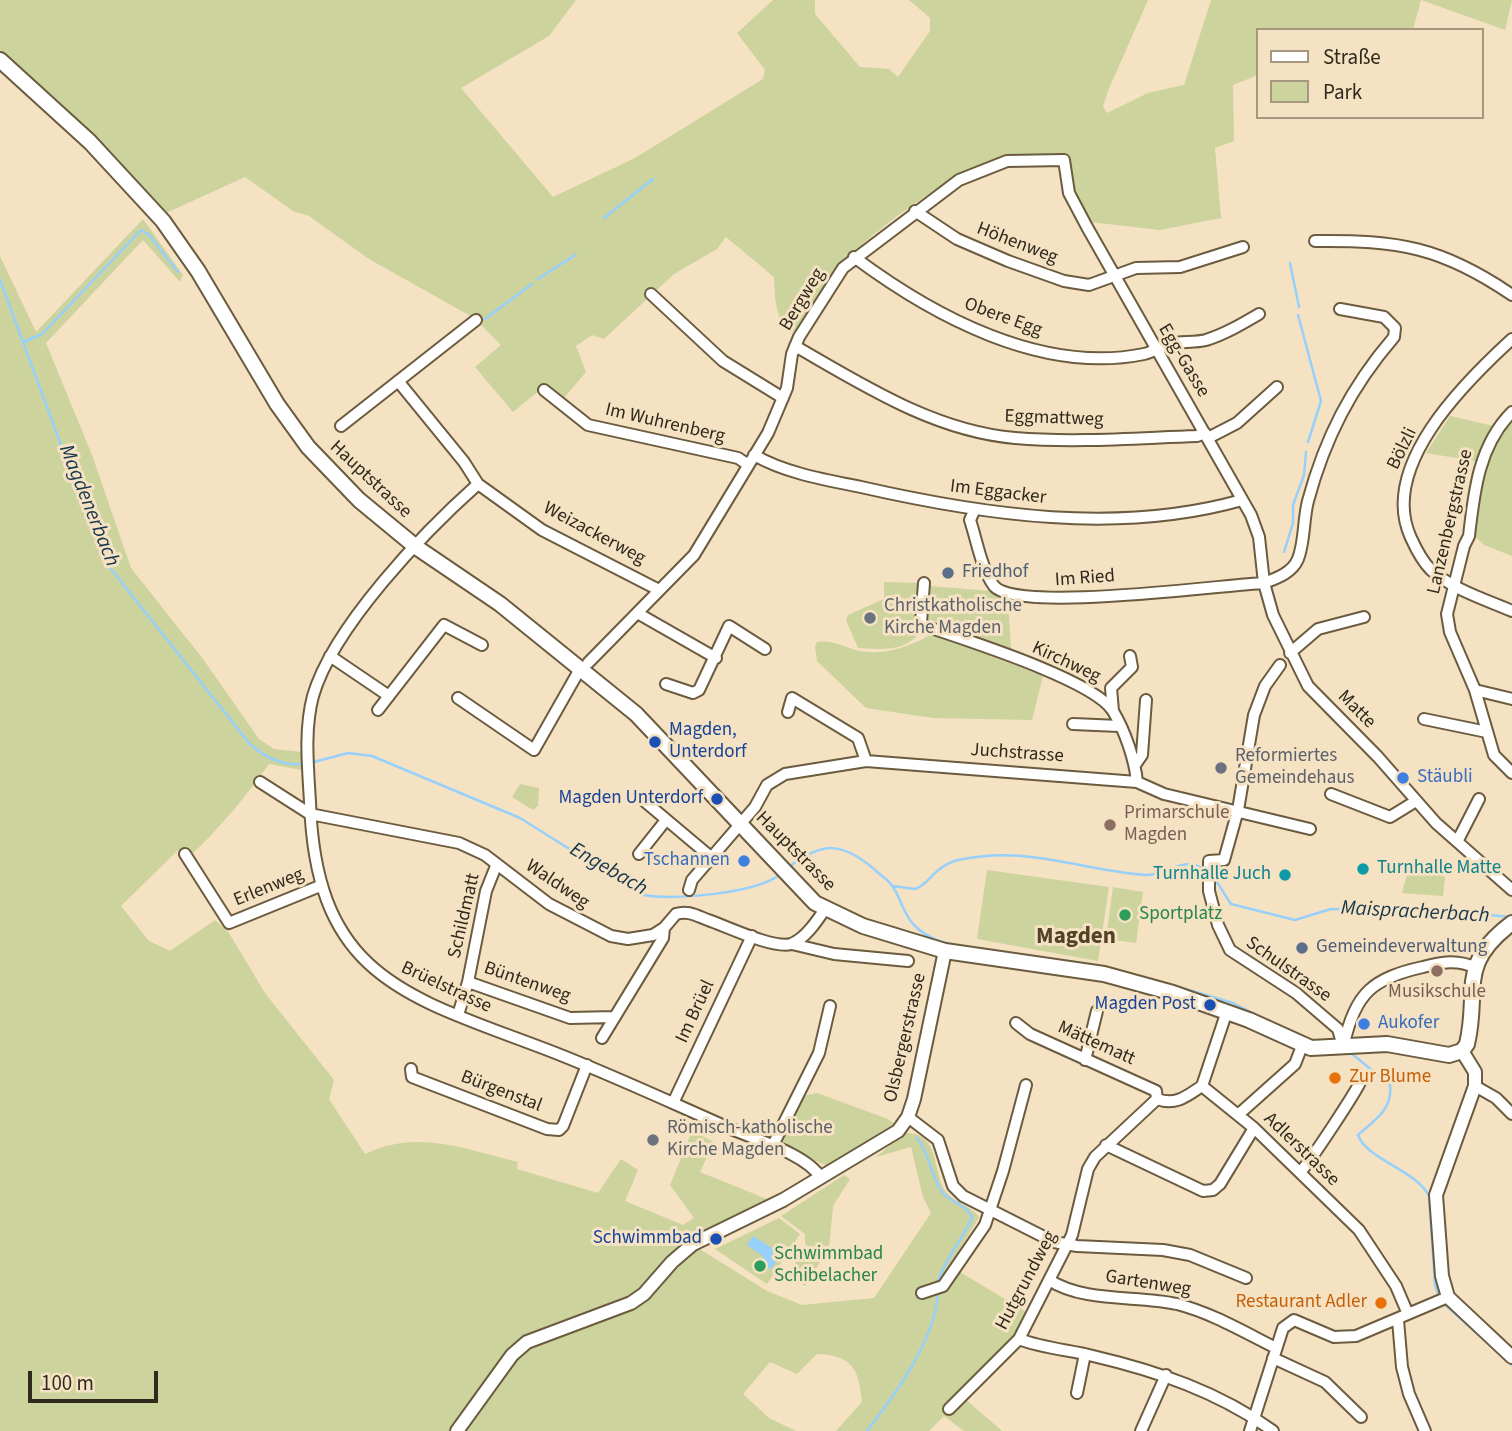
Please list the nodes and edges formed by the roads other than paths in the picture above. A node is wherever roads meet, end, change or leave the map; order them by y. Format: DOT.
graph roads {
  1 [pos="0,61"];
  2 [pos="1064,160"];
  3 [pos="915,211"];
  4 [pos="1315,241"];
  5 [pos="1243,247"];
  6 [pos="854,257"];
  7 [pos="1114,276"];
  8 [pos="651,294"];
  9 [pos="1512,295"];
  10 [pos="1340,309"];
  11 [pos="1259,314"];
  12 [pos="476,320"];
  13 [pos="1512,340"];
  14 [pos="795,345"];
  15 [pos="1156,349"];
  16 [pos="398,381"];
  17 [pos="1277,387"];
  18 [pos="544,390"];
  19 [pos="783,398"];
  20 [pos="1512,412"];
  21 [pos="341,426"];
  22 [pos="1206,435"];
  23 [pos="751,459"];
  24 [pos="478,484"];
  25 [pos="1242,500"];
  26 [pos="975,509"];
  27 [pos="416,547"];
  28 [pos="924,583"];
  29 [pos="1264,583"];
  30 [pos="1453,586"];
  31 [pos="659,590"];
  32 [pos="1512,611"];
  33 [pos="639,614"];
  34 [pos="1364,617"];
  35 [pos="482,645"];
  36 [pos="765,649"];
  37 [pos="1290,653"];
  38 [pos="330,656"];
  39 [pos="1130,656"];
  40 [pos="716,659"];
  41 [pos="1280,665"];
  42 [pos="584,666"];
  43 [pos="667,684"];
  44 [pos="1475,690"];
  45 [pos="389,696"];
  46 [pos="458,698"];
  47 [pos="1512,699"];
  48 [pos="1146,700"];
  49 [pos="378,710"];
  50 [pos="1113,711"];
  51 [pos="788,712"];
  52 [pos="1424,719"];
  53 [pos="1073,724"];
  54 [pos="1119,726"];
  55 [pos="1487,732"];
  56 [pos="866,761"];
  57 [pos="1135,765"];
  58 [pos="1512,773"];
  59 [pos="260,782"];
  60 [pos="1137,782"];
  61 [pos="1331,794"];
  62 [pos="1479,799"];
  63 [pos="643,800"];
  64 [pos="1416,801"];
  65 [pos="1238,810"];
  66 [pos="310,814"];
  67 [pos="666,820"];
  68 [pos="740,825"];
  69 [pos="1310,829"];
  70 [pos="1458,840"];
  71 [pos="185,854"];
  72 [pos="639,854"];
  73 [pos="712,858"];
  74 [pos="496,866"];
  75 [pos="320,886"];
  76 [pos="690,890"];
  77 [pos="1512,890"];
  78 [pos="825,909"];
  79 [pos="1512,923"];
  80 [pos="664,928"];
  81 [pos="752,936"];
  82 [pos="792,944"];
  83 [pos="1230,950"];
  84 [pos="945,951"];
  85 [pos="1217,953"];
  86 [pos="908,961"];
  87 [pos="1476,968"];
  88 [pos="468,982"];
  89 [pos="830,1006"];
  90 [pos="1097,1011"];
  91 [pos="1227,1011"];
  92 [pos="457,1015"];
  93 [pos="615,1017"];
  94 [pos="1016,1023"];
  95 [pos="602,1038"];
  96 [pos="1302,1046"];
  97 [pos="1343,1046"];
  98 [pos="1462,1051"];
  99 [pos="1085,1060"];
  100 [pos="587,1065"];
  101 [pos="411,1069"];
  102 [pos="1362,1078"];
  103 [pos="1026,1085"];
  104 [pos="1202,1086"];
  105 [pos="1475,1086"];
  106 [pos="1157,1098"];
  107 [pos="673,1103"];
  108 [pos="1239,1114"];
  109 [pos="1512,1114"];
  110 [pos="908,1117"];
  111 [pos="1254,1128"];
  112 [pos="1106,1145"];
  113 [pos="772,1147"];
  114 [pos="1300,1172"];
  115 [pos="821,1178"];
  116 [pos="991,1211"];
  117 [pos="1066,1244"];
  118 [pos="1246,1278"];
  119 [pos="1049,1280"];
  120 [pos="933,1290"];
  121 [pos="1443,1300"];
  122 [pos="1403,1317"];
  123 [pos="1019,1339"];
  124 [pos="1274,1353"];
  125 [pos="1085,1354"];
  126 [pos="1512,1357"];
  127 [pos="1166,1376"];
  128 [pos="1077,1393"];
  129 [pos="949,1409"];
  130 [pos="1361,1417"];
  131 [pos="1255,1418"];
  132 [pos="457,1431"];
  133 [pos="1141,1431"];
  134 [pos="1250,1431"];
  135 [pos="1273,1431"];
  136 [pos="1425,1431"];
  1 -- 27 [label="main road, Hauptstrasse"];
  2 -- 3 [label="street, Bergweg"];
  2 -- 7 [label="street, Egg-Gasse"];
  3 -- 6 [label="street, Bergweg"];
  3 -- 7 [label="street, Höhenweg"];
  4 -- 9 [label="street"];
  5 -- 7 [label="street, Höhenweg"];
  6 -- 14 [label="street, Bergweg"];
  6 -- 15 [label="street, Obere Egg"];
  7 -- 15 [label="street, Egg-Gasse"];
  8 -- 19 [label="street"];
  10 -- 29 [label="street"];
  11 -- 15 [label="street, Obere Egg"];
  12 -- 16 [label="street"];
  13 -- 30 [label="street, Bölzli"];
  14 -- 19 [label="street, Bergweg"];
  14 -- 22 [label="street, Eggmattweg"];
  15 -- 22 [label="street, Egg-Gasse"];
  16 -- 21 [label="street"];
  16 -- 24 [label="street, Weizackerweg"];
  17 -- 22 [label="street"];
  18 -- 23 [label="street, Im Wuhrenberg"];
  19 -- 23 [label="street, Bergweg"];
  20 -- 30 [label="street, Lanzenbergstrasse"];
  22 -- 25 [label="street, Egg-Gasse"];
  23 -- 26 [label="street, Im Eggacker"];
  23 -- 31 [label="street, Bergweg"];
  24 -- 27 [label="street"];
  24 -- 31 [label="street, Weizackerweg"];
  25 -- 26 [label="street, Im Eggacker"];
  25 -- 29 [label="street, Egg-Gasse"];
  26 -- 29 [label="street, Im Ried"];
  27 -- 38 [label="street, Brüelstrasse"];
  27 -- 42 [label="main road, Hauptstrasse"];
  28 -- 50 [label="street, Kirchweg"];
  29 -- 37 [label="street, Matte"];
  30 -- 32 [label="street, Bölzli"];
  30 -- 44 [label="street, Lanzenbergstrasse"];
  31 -- 33 [label="street, Bergweg"];
  33 -- 40 [label="street"];
  33 -- 42 [label="street, Bergweg"];
  34 -- 37 [label="street"];
  35 -- 45 [label="street"];
  36 -- 40 [label="street"];
  37 -- 64 [label="street, Matte"];
  38 -- 45 [label="street"];
  38 -- 66 [label="street, Brüelstrasse"];
  39 -- 50 [label="street, Kirchweg"];
  40 -- 43 [label="street"];
  41 -- 65 [label="street"];
  42 -- 46 [label="street, Bergweg"];
  42 -- 68 [label="main road, Hauptstrasse"];
  44 -- 47 [label="street"];
  44 -- 55 [label="street, Lanzenbergstrasse"];
  45 -- 49 [label="street"];
  48 -- 57 [label="street, Kirchweg"];
  50 -- 54 [label="street, Kirchweg"];
  51 -- 56 [label="street"];
  52 -- 55 [label="street"];
  53 -- 54 [label="street"];
  54 -- 57 [label="street, Kirchweg"];
  55 -- 58 [label="street, Lanzenbergstrasse"];
  56 -- 60 [label="street, Juchstrasse"];
  56 -- 68 [label="street, Juchstrasse"];
  57 -- 60 [label="street, Kirchweg"];
  59 -- 66 [label="street, Waldweg"];
  60 -- 65 [label="street, Juchstrasse"];
  61 -- 64 [label="street"];
  62 -- 70 [label="street"];
  63 -- 67 [label="street"];
  64 -- 70 [label="street, Matte"];
  65 -- 69 [label="street, Juchstrasse"];
  65 -- 83 [label="street, Schulstrasse"];
  66 -- 74 [label="street, Waldweg"];
  66 -- 75 [label="street, Brüelstrasse"];
  67 -- 72 [label="street"];
  67 -- 73 [label="street"];
  68 -- 73 [label="street, Juchstrasse"];
  68 -- 78 [label="main road, Hauptstrasse"];
  70 -- 77 [label="street, Matte"];
  71 -- 75 [label="street, Erlenweg"];
  73 -- 76 [label="street, Juchstrasse"];
  74 -- 80 [label="street, Waldweg"];
  74 -- 88 [label="street, Schildmatt"];
  75 -- 92 [label="street, Brüelstrasse"];
  78 -- 82 [label="street"];
  78 -- 84 [label="main road, Hauptstrasse"];
  79 -- 87 [label="main road"];
  80 -- 81 [label="street, Waldweg"];
  80 -- 93 [label="street"];
  81 -- 82 [label="street, Waldweg"];
  81 -- 107 [label="street, Im Brüel"];
  82 -- 86 [label="street, Waldweg"];
  83 -- 85 [label="street"];
  83 -- 97 [label="street, Schulstrasse"];
  84 -- 91 [label="main road, Hauptstrasse"];
  84 -- 110 [label="street, Olsbergerstrasse"];
  87 -- 97 [label="street"];
  87 -- 98 [label="main road"];
  88 -- 92 [label="street, Schildmatt"];
  88 -- 93 [label="street, Büntenweg"];
  89 -- 113 [label="street"];
  90 -- 99 [label="street"];
  91 -- 96 [label="main road, Hauptstrasse"];
  91 -- 104 [label="street"];
  92 -- 100 [label="street, Brüelstrasse"];
  93 -- 95 [label="street"];
  94 -- 99 [label="street, Mättematt"];
  96 -- 97 [label="main road, Hauptstrasse"];
  96 -- 108 [label="street"];
  97 -- 98 [label="main road, Hauptstrasse"];
  98 -- 105 [label="street"];
  99 -- 106 [label="street, Mättematt"];
  100 -- 101 [label="street, Bürgenstal"];
  100 -- 107 [label="street, Brüelstrasse"];
  102 -- 114 [label="street"];
  103 -- 116 [label="street"];
  104 -- 106 [label="street"];
  104 -- 108 [label="street, Adlerstrasse"];
  105 -- 109 [label="street"];
  105 -- 121 [label="street"];
  106 -- 112 [label="street, Hutgrundweg"];
  107 -- 113 [label="street, Brüelstrasse"];
  108 -- 111 [label="street, Adlerstrasse"];
  110 -- 115 [label="street, Olsbergerstrasse"];
  110 -- 116 [label="street"];
  111 -- 112 [label="street"];
  111 -- 114 [label="street, Adlerstrasse"];
  112 -- 117 [label="street, Hutgrundweg"];
  113 -- 115 [label="street, Brüelstrasse"];
  114 -- 122 [label="street, Adlerstrasse"];
  115 -- 132 [label="street, Olsbergerstrasse"];
  116 -- 117 [label="street"];
  116 -- 120 [label="street"];
  117 -- 118 [label="street"];
  117 -- 119 [label="street, Hutgrundweg"];
  119 -- 123 [label="street, Hutgrundweg"];
  119 -- 124 [label="street, Gartenweg"];
  121 -- 122 [label="street"];
  121 -- 126 [label="street"];
  122 -- 124 [label="street"];
  122 -- 136 [label="street, Adlerstrasse"];
  123 -- 125 [label="street"];
  123 -- 129 [label="street, Hutgrundweg"];
  124 -- 130 [label="street, Gartenweg"];
  124 -- 131 [label="street"];
  125 -- 127 [label="street"];
  125 -- 128 [label="street"];
  127 -- 131 [label="street"];
  127 -- 133 [label="street"];
  131 -- 134 [label="street"];
  131 -- 135 [label="street"];
}
